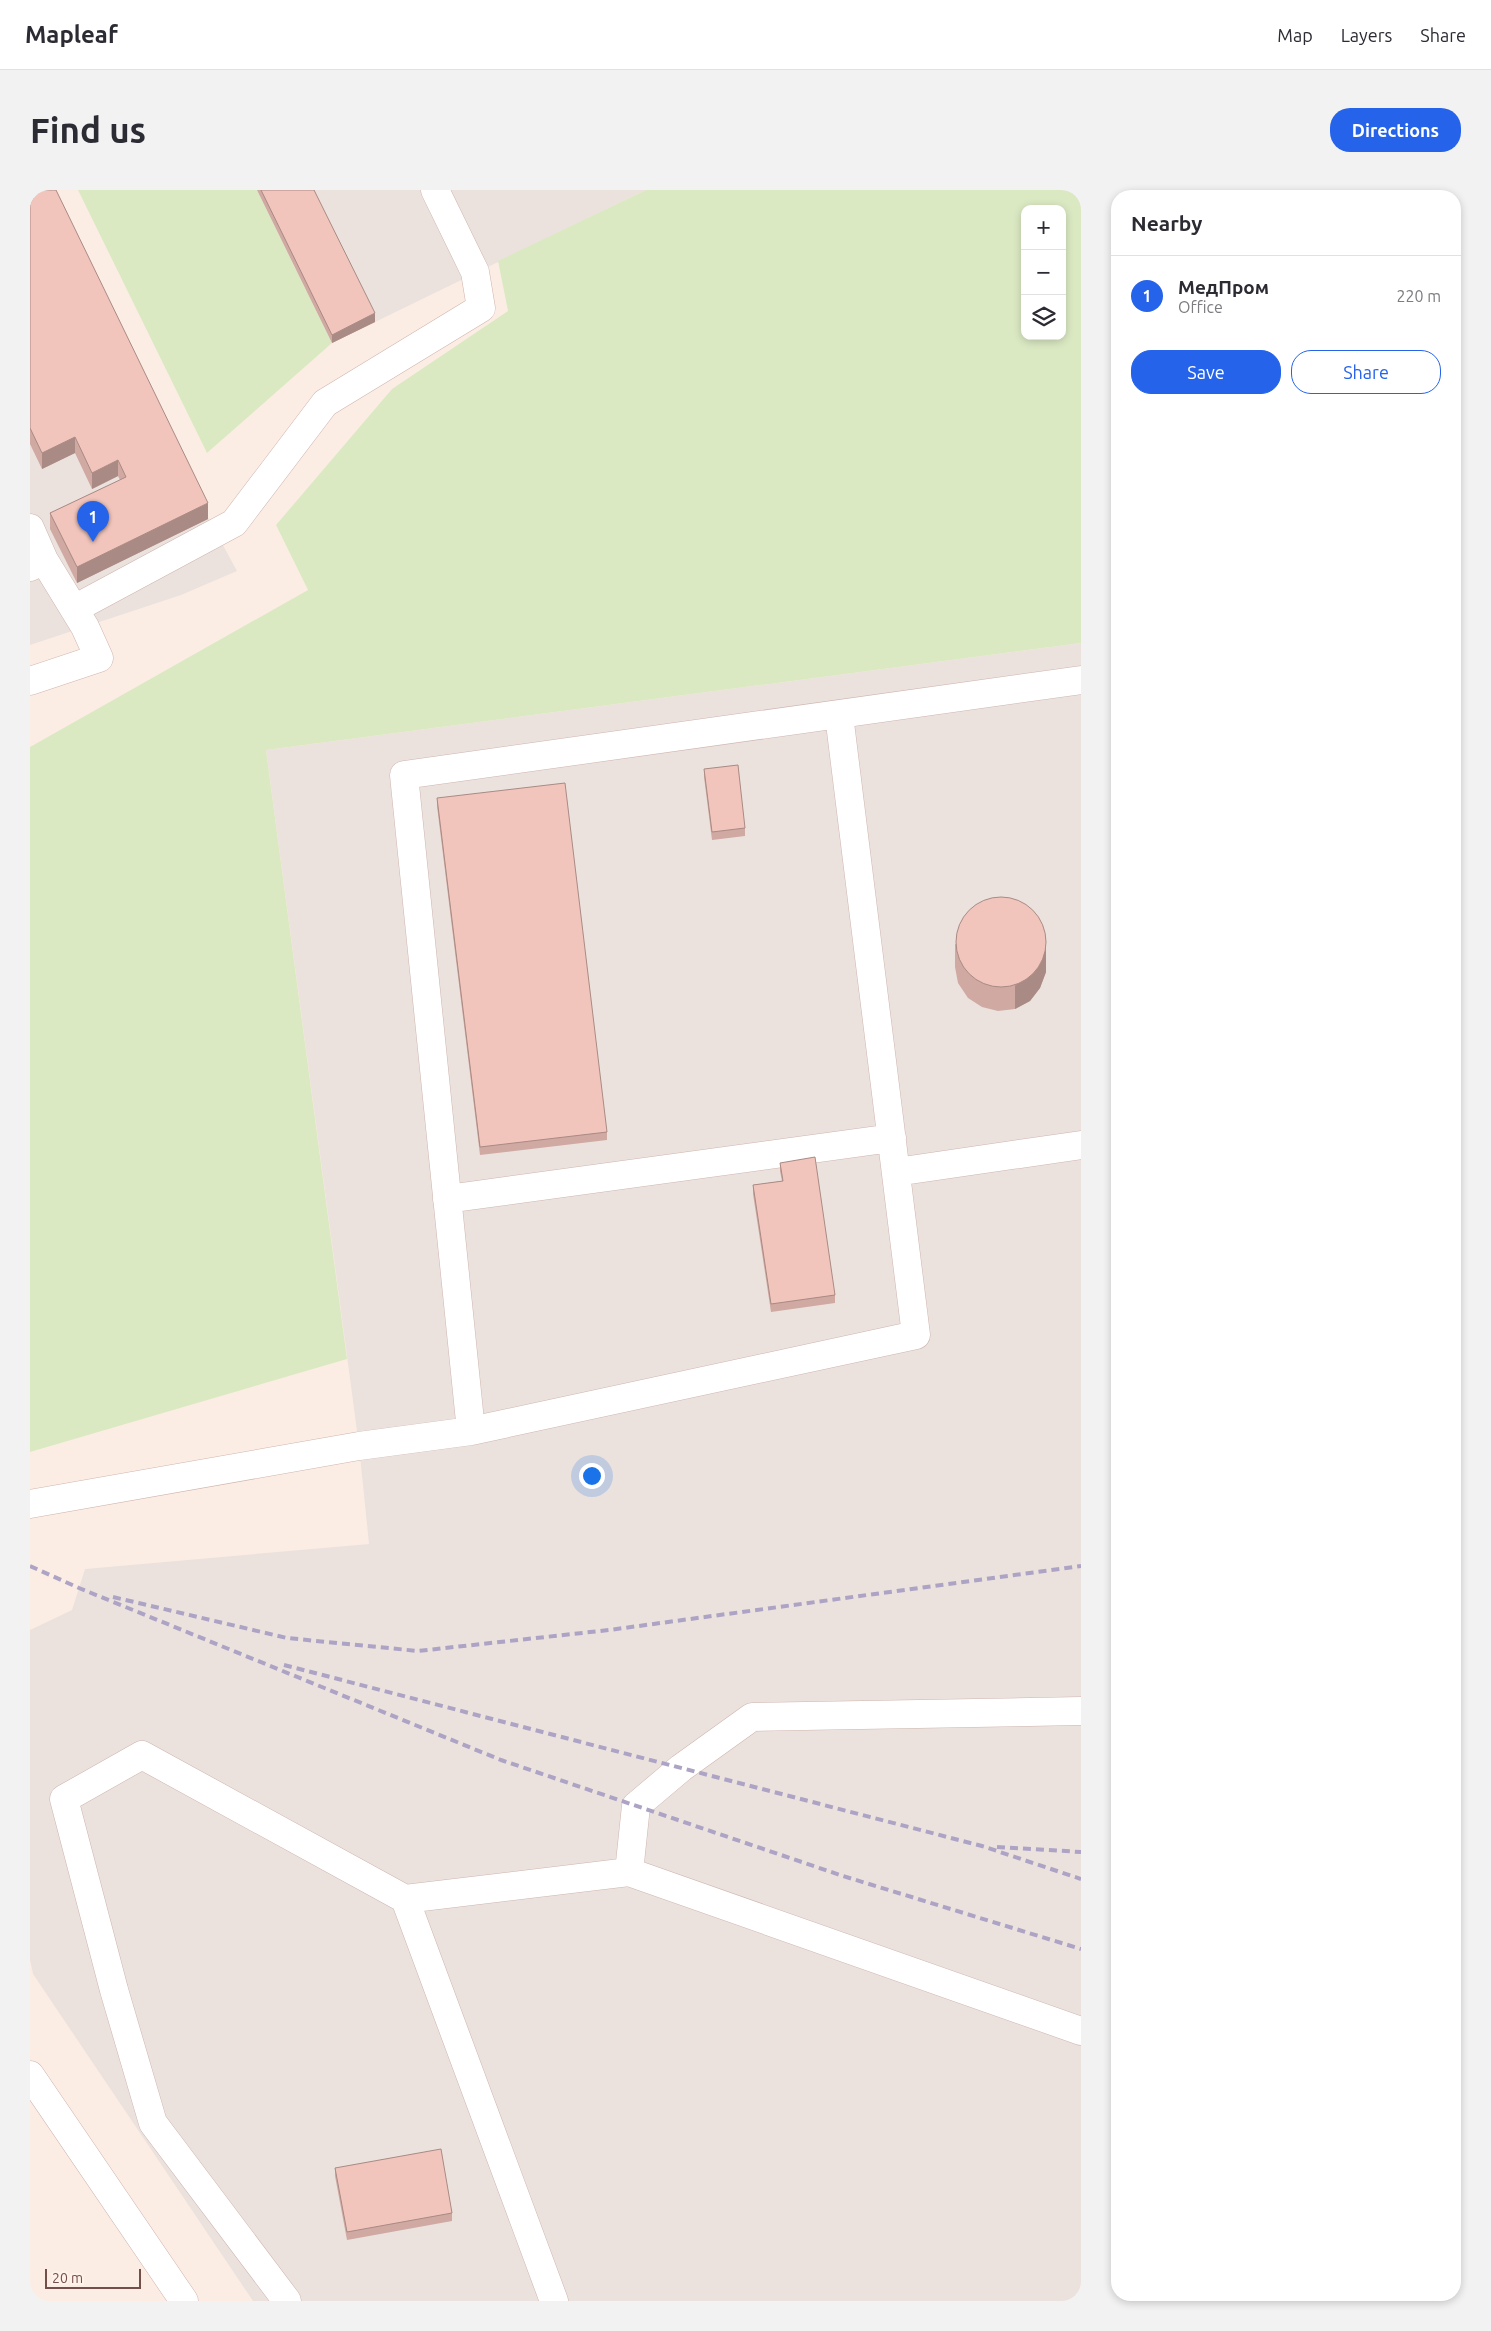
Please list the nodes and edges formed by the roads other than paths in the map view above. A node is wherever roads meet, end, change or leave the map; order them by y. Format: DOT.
graph roads {
  1 [pos="435,190"];
  2 [pos="30,528"];
  3 [pos="37,563"];
  4 [pos="74,609"];
  5 [pos="1081,680"];
  6 [pos="30,681"];
  7 [pos="839,715"];
  8 [pos="892,1138"];
  9 [pos="1081,1145"];
  10 [pos="896,1172"];
  11 [pos="447,1199"];
  12 [pos="471,1432"];
  13 [pos="30,1504"];
  14 [pos="1081,1711"];
  15 [pos="629,1872"];
  16 [pos="405,1899"];
  17 [pos="1081,2031"];
  18 [pos="30,2075"];
  19 [pos="184,2301"];
  20 [pos="287,2301"];
  21 [pos="554,2301"];
  1 -- 4 [label="street"];
  2 -- 3 [label="street"];
  3 -- 4 [label="street"];
  4 -- 6 [label="street"];
  5 -- 7 [label="street"];
  7 -- 8 [label="street"];
  7 -- 11 [label="street"];
  8 -- 10 [label="street"];
  8 -- 11 [label="street"];
  9 -- 10 [label="street"];
  10 -- 12 [label="street"];
  11 -- 12 [label="street"];
  12 -- 13 [label="street"];
  14 -- 15 [label="street"];
  15 -- 16 [label="street"];
  15 -- 17 [label="street"];
  16 -- 20 [label="street"];
  16 -- 21 [label="street"];
  18 -- 19 [label="street"];
}
